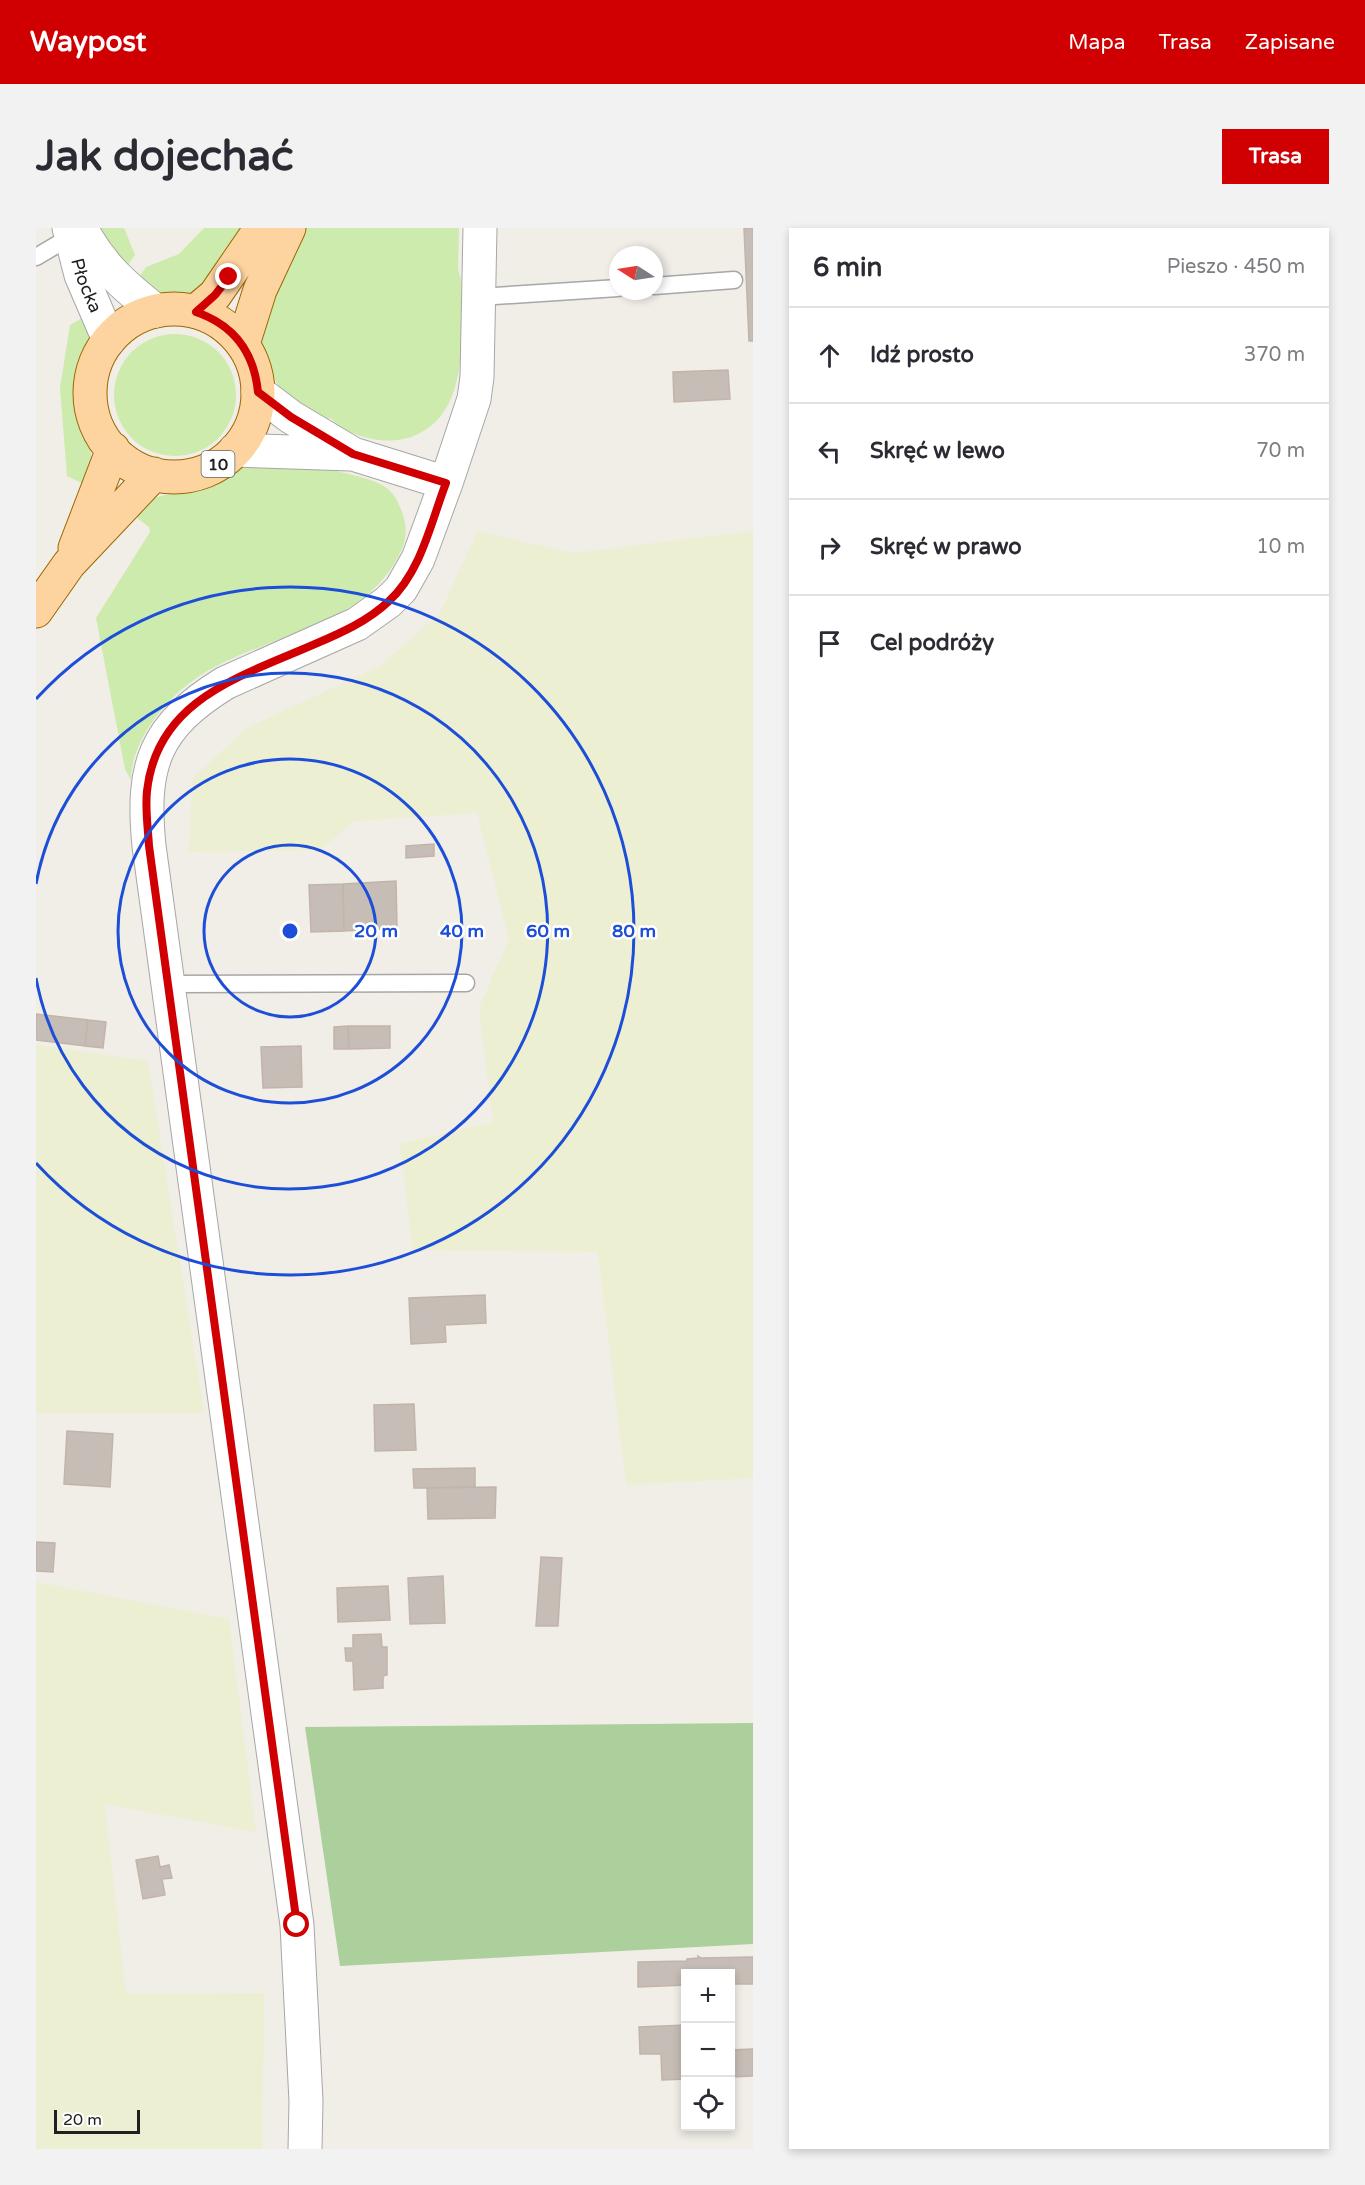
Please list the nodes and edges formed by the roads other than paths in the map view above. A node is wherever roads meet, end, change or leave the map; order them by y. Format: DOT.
graph roads {
  1 [pos="261,228"];
  2 [pos="289,228"];
  3 [pos="480,228"];
  4 [pos="73,231"];
  5 [pos="36,257"];
  6 [pos="734,280"];
  7 [pos="663,285"];
  8 [pos="609,289"];
  9 [pos="479,297"];
  10 [pos="156,311"];
  11 [pos="196,312"];
  12 [pos="110,340"];
  13 [pos="243,344"];
  14 [pos="258,392"];
  15 [pos="113,449"];
  16 [pos="236,450"];
  17 [pos="353,454"];
  18 [pos="154,474"];
  19 [pos="446,483"];
  20 [pos="69,564"];
  21 [pos="36,611"];
  22 [pos="466,983"];
  23 [pos="168,984"];
  24 [pos="305,2149"];
  1 -- 11 [label="main road"];
  2 -- 13 [label="main road"];
  3 -- 9 [label="street"];
  4 -- 5 [label="lane"];
  4 -- 10 [label="street, Płocka"];
  4 -- 12 [label="street, Płocka"];
  6 -- 7 [label="lane"];
  8 -- 9 [label="lane"];
  9 -- 19 [label="street"];
  10 -- 11 [label="main road, 10"];
  10 -- 12 [label="main road, 10"];
  11 -- 13 [label="main road, 10"];
  12 -- 15 [label="main road, 10"];
  13 -- 14 [label="main road, 10"];
  14 -- 16 [label="main road, 10"];
  14 -- 17 [label="street"];
  15 -- 18 [label="main road, 10"];
  15 -- 20 [label="main road"];
  16 -- 17 [label="street"];
  16 -- 18 [label="main road, 10"];
  17 -- 19 [label="street"];
  18 -- 20 [label="main road"];
  19 -- 23 [label="street"];
  20 -- 21 [label="main road"];
  22 -- 23 [label="lane"];
  23 -- 24 [label="street"];
}
